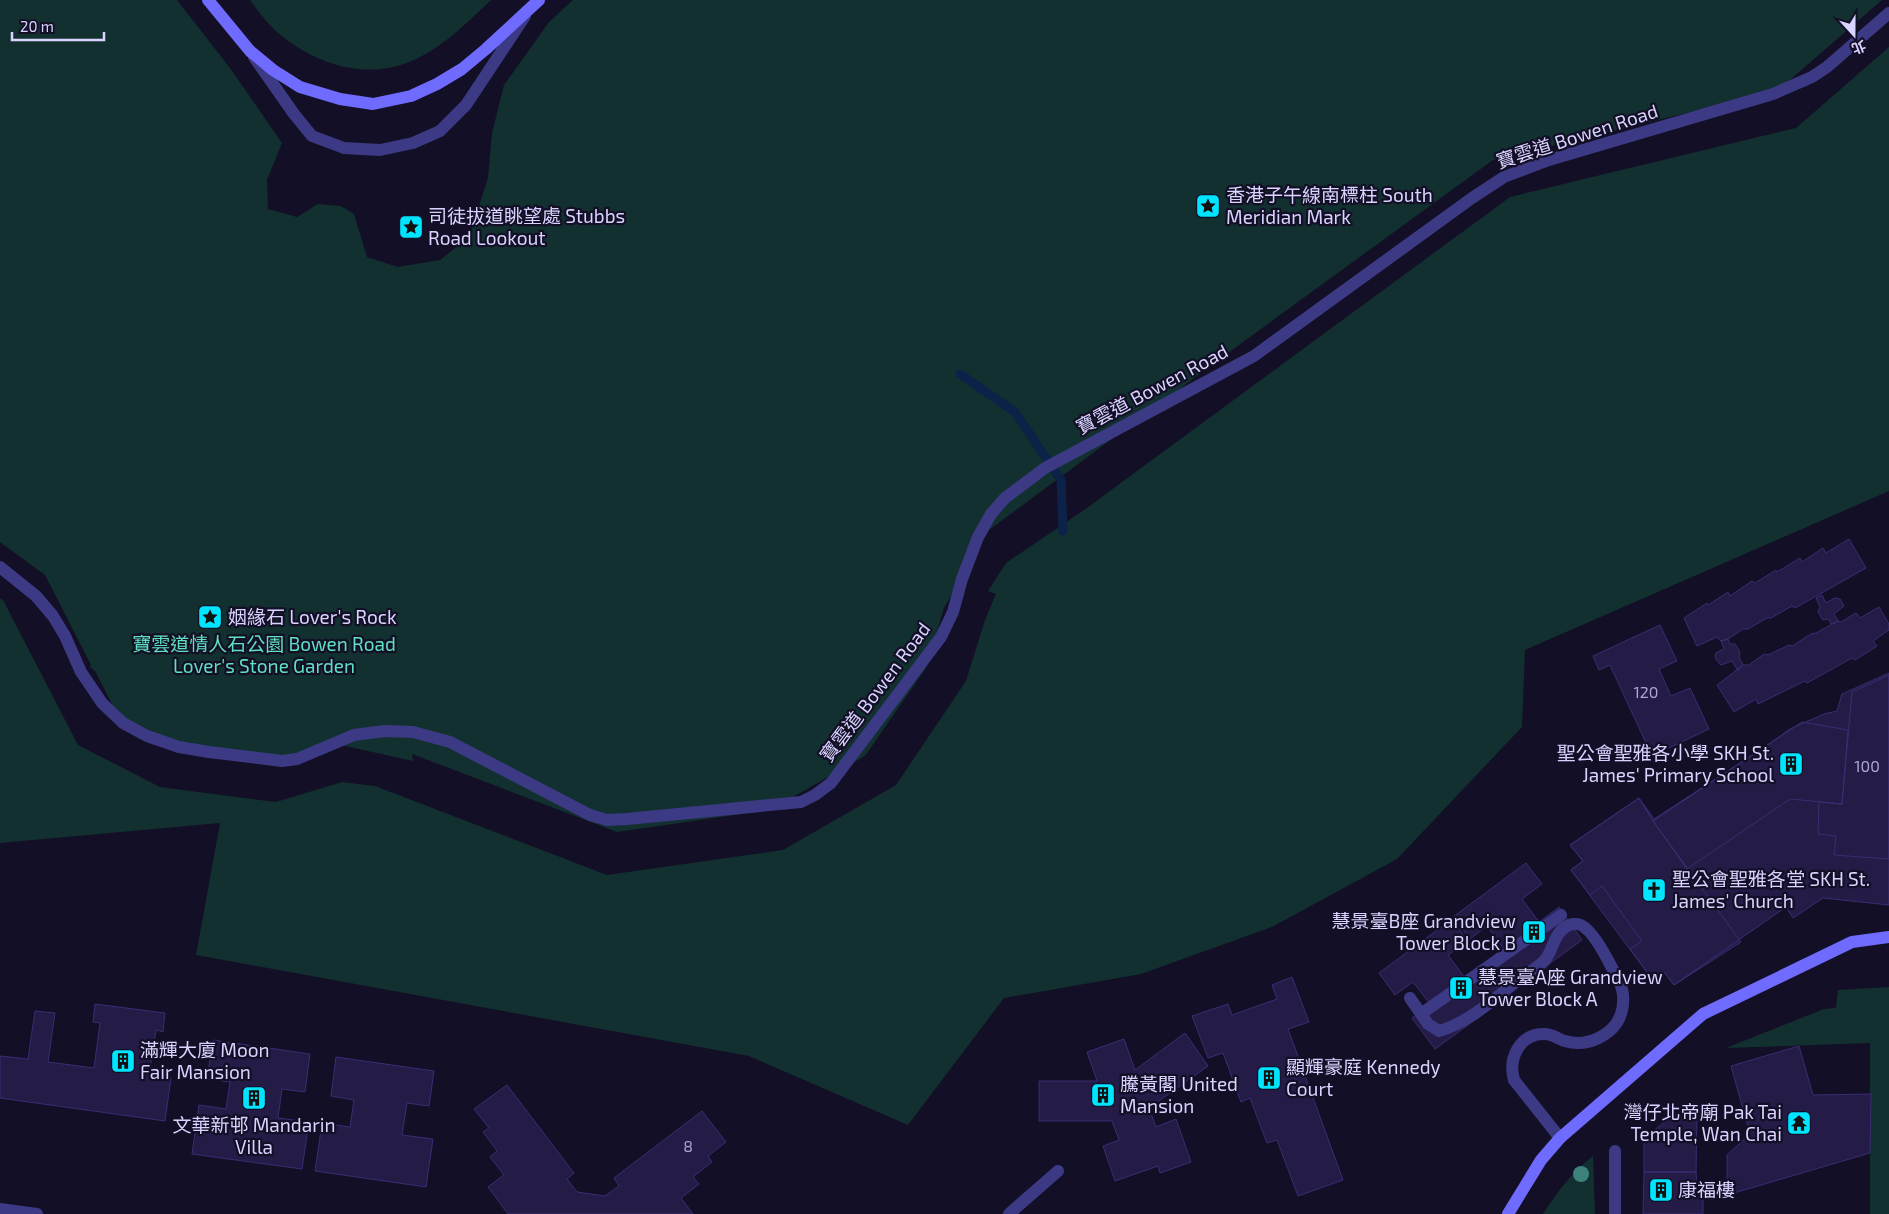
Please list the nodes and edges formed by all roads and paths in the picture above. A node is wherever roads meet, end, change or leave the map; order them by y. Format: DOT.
graph roads {
  1 [pos="208,0"];
  2 [pos="535,4"];
  3 [pos="1889,13"];
  4 [pos="250,52"];
  5 [pos="0,566"];
  6 [pos="1561,915"];
  7 [pos="1889,937"];
  8 [pos="1410,998"];
  9 [pos="1421,1014"];
  10 [pos="1560,1138"];
  11 [pos="1615,1151"];
  12 [pos="1058,1171"];
  13 [pos="0,1209"];
  14 [pos="37,1214"];
  15 [pos="1010,1214"];
  16 [pos="1508,1214"];
  17 [pos="1615,1214"];
  1 -- 4 [label="street"];
  2 -- 4 [label="street"];
  2 -- 4 [label="street"];
  3 -- 5 [label="street, 寶雲道 Bowen Road"];
  6 -- 9 [label="street"];
  7 -- 10 [label="street"];
  8 -- 9 [label="street"];
  9 -- 10 [label="street"];
  10 -- 16 [label="street"];
  11 -- 17 [label="street"];
  12 -- 15 [label="street"];
  13 -- 14 [label="street"];
}
